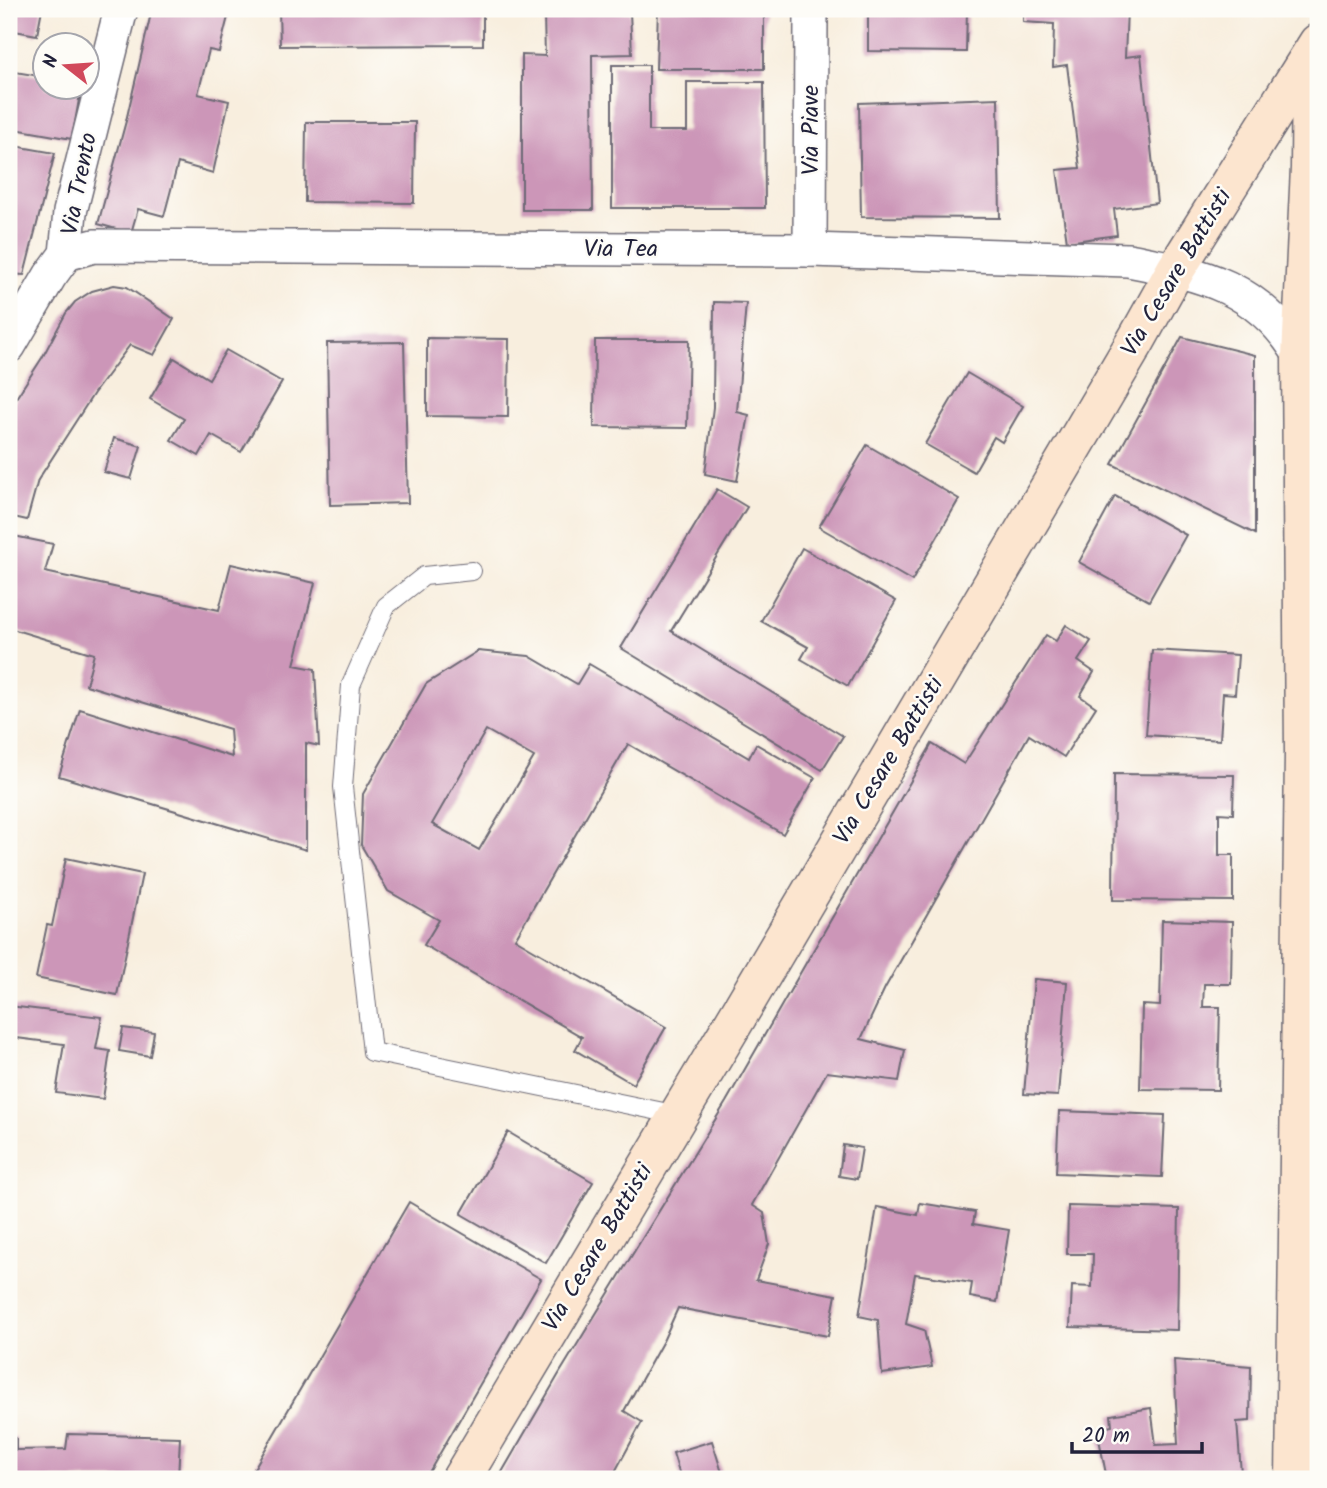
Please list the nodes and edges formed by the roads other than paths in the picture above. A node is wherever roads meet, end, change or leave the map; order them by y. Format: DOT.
graph roads {
  1 [pos="121,9"];
  2 [pos="811,9"];
  3 [pos="1315,50"];
  4 [pos="1314,169"];
  5 [pos="810,250"];
  6 [pos="66,254"];
  7 [pos="1176,269"];
  8 [pos="9,346"];
  9 [pos="1301,357"];
  10 [pos="472,571"];
  11 [pos="1311,753"];
  12 [pos="678,1115"];
  13 [pos="461,1479"];
  14 [pos="1295,1479"];
  1 -- 6 [label="street, Via Trento"];
  2 -- 5 [label="street, Via Piave"];
  3 -- 4 [label="street"];
  3 -- 7 [label="street, Via Cesare Battisti"];
  4 -- 9 [label="street"];
  5 -- 6 [label="street, Via Tea"];
  5 -- 7 [label="street, Via Tea"];
  6 -- 8 [label="street, Via Trento"];
  7 -- 9 [label="street, Via Tea"];
  7 -- 12 [label="street, Via Cesare Battisti"];
  9 -- 11 [label="street"];
  10 -- 12 [label="lane"];
  11 -- 14 [label="street"];
  12 -- 13 [label="street, Via Cesare Battisti"];
}
